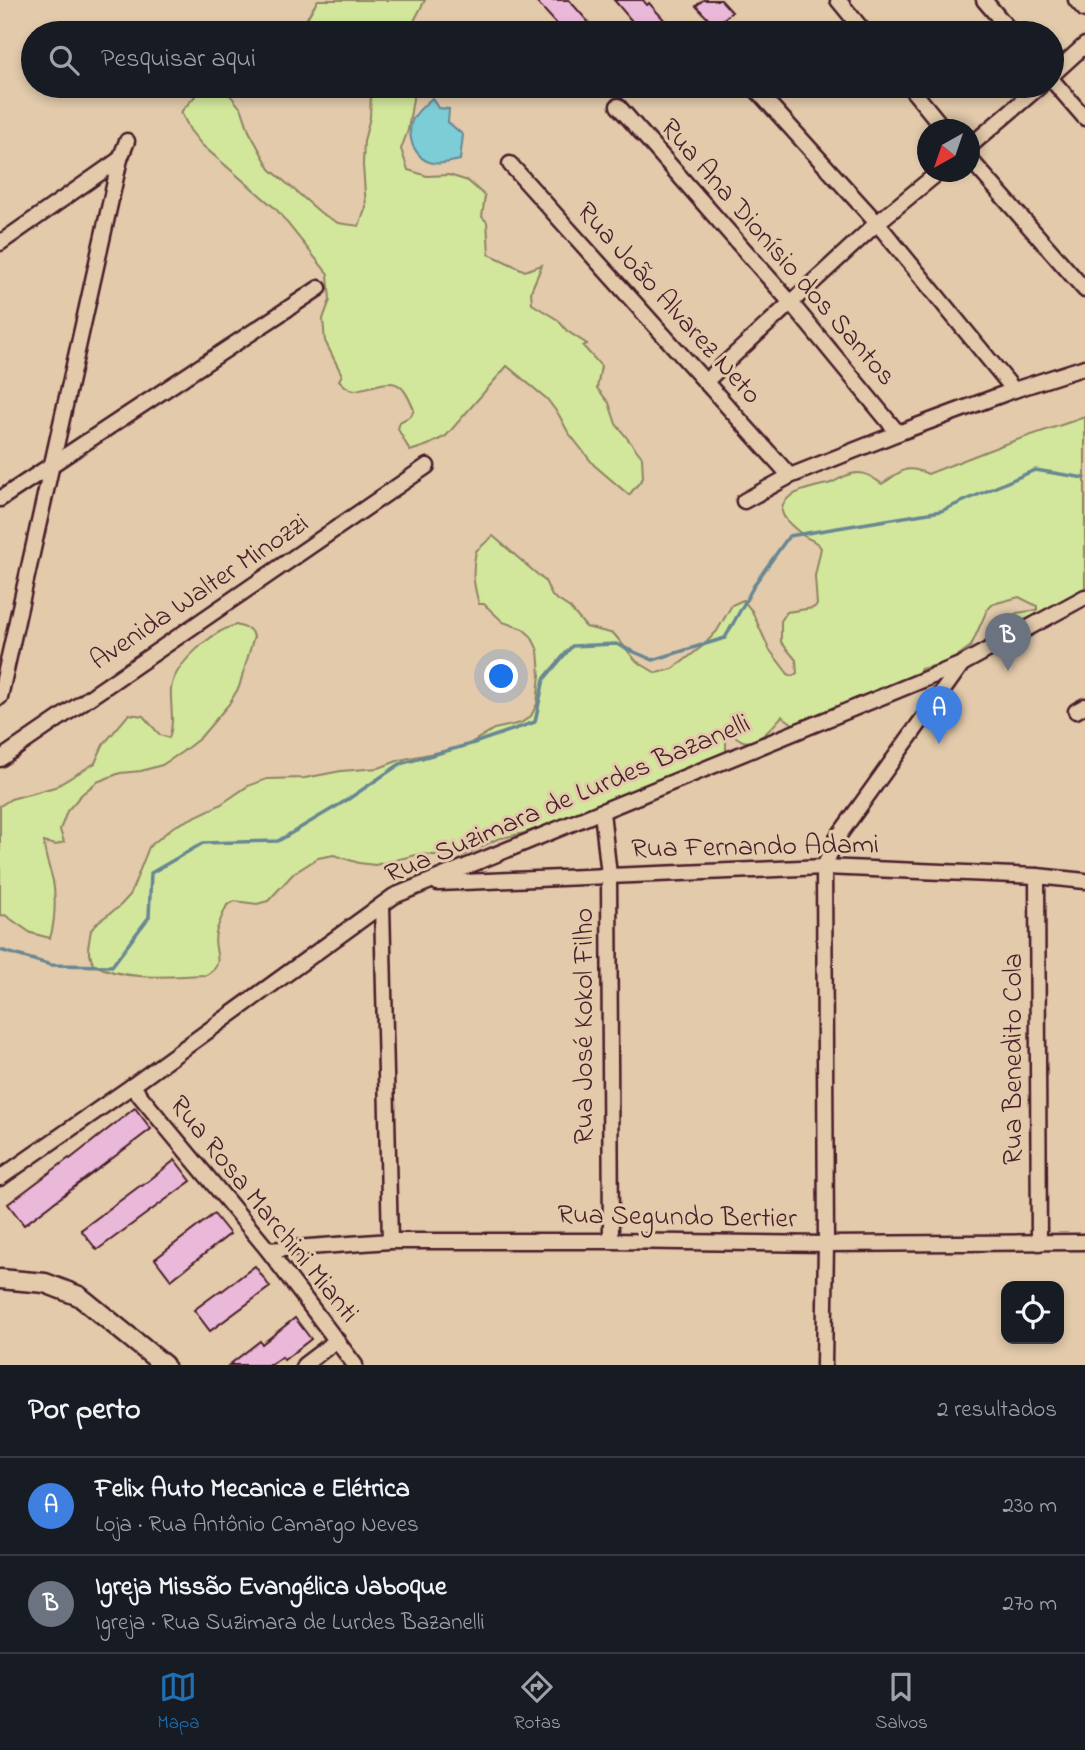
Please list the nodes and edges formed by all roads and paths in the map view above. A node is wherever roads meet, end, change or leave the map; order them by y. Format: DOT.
graph roads {
  1 [pos="838,0"];
  2 [pos="985,0"];
  3 [pos="1076,0"];
  4 [pos="1085,10"];
  5 [pos="855,21"];
  6 [pos="1002,21"];
  7 [pos="1085,45"];
  8 [pos="1064,66"];
  9 [pos="1064,93"];
  10 [pos="764,98"];
  11 [pos="919,98"];
  12 [pos="1026,98"];
  13 [pos="618,106"];
  14 [pos="1085,118"];
  15 [pos="936,119"];
  16 [pos="980,137"];
  17 [pos="127,141"];
  18 [pos="120,159"];
  19 [pos="510,164"];
  20 [pos="980,170"];
  21 [pos="927,182"];
  22 [pos="877,223"];
  23 [pos="0,243"];
  24 [pos="319,288"];
  25 [pos="1085,290"];
  26 [pos="791,303"];
  27 [pos="1085,367"];
  28 [pos="705,382"];
  29 [pos="1014,390"];
  30 [pos="898,433"];
  31 [pos="52,463"];
  32 [pos="427,466"];
  33 [pos="790,476"];
  34 [pos="0,499"];
  35 [pos="744,501"];
  36 [pos="1085,597"];
  37 [pos="962,664"];
  38 [pos="0,697"];
  39 [pos="0,759"];
  40 [pos="602,812"];
  41 [pos="824,867"];
  42 [pos="609,875"];
  43 [pos="1037,876"];
  44 [pos="1085,881"];
  45 [pos="426,884"];
  46 [pos="382,905"];
  47 [pos="132,1086"];
  48 [pos="0,1178"];
  49 [pos="390,1241"];
  50 [pos="611,1241"];
  51 [pos="1085,1242"];
  52 [pos="1039,1243"];
  53 [pos="826,1244"];
  54 [pos="268,1250"];
  55 [pos="0,1279"];
  56 [pos="337,1340"];
  57 [pos="164,1365"];
  58 [pos="304,1365"];
  59 [pos="355,1365"];
  60 [pos="824,1365"];
  1 -- 5 [label="street"];
  2 -- 6 [label="street"];
  3 -- 4 [label="street"];
  7 -- 8 [label="street"];
  9 -- 14 [label="street"];
  10 -- 22 [label="street"];
  11 -- 15 [label="street"];
  12 -- 16 [label="street"];
  13 -- 26 [label="street, Rua Ana Dionísio dos Santos"];
  17 -- 18 [label="street"];
  18 -- 23 [label="street"];
  18 -- 31 [label="street"];
  19 -- 28 [label="street, Rua João Alvarez Neto"];
  20 -- 25 [label="street"];
  21 -- 22 [label="street"];
  22 -- 26 [label="street"];
  22 -- 29 [label="street"];
  24 -- 31 [label="street"];
  26 -- 28 [label="street"];
  26 -- 30 [label="street, Rua Ana Dionísio dos Santos"];
  27 -- 29 [label="street"];
  28 -- 33 [label="street, Rua João Alvarez Neto"];
  29 -- 30 [label="street"];
  30 -- 33 [label="street"];
  31 -- 34 [label="street"];
  31 -- 38 [label="street"];
  32 -- 39 [label="street, Avenida Walter Minozzi"];
  33 -- 35 [label="street"];
  36 -- 37 [label="street, Rua Suzimara de Lurdes Bazanelli"];
  37 -- 40 [label="street, Rua Suzimara de Lurdes Bazanelli"];
  37 -- 41 [label="street"];
  40 -- 42 [label="street, Rua José Kokol Filho"];
  40 -- 45 [label="street, Rua Suzimara de Lurdes Bazanelli"];
  41 -- 42 [label="street, Rua Fernando Adami"];
  41 -- 43 [label="street, Rua Fernando Adami"];
  41 -- 53 [label="street"];
  42 -- 45 [label="street, Rua Fernando Adami"];
  42 -- 50 [label="street, Rua José Kokol Filho"];
  43 -- 44 [label="street, Rua Fernando Adami"];
  43 -- 52 [label="street, Rua Benedito Cola"];
  45 -- 46 [label="street, Rua Suzimara de Lurdes Bazanelli"];
  46 -- 47 [label="street, Rua Suzimara de Lurdes Bazanelli"];
  46 -- 49 [label="street"];
  47 -- 48 [label="street, Rua Suzimara de Lurdes Bazanelli"];
  47 -- 54 [label="street, Rua Rosa Marchini Mianti"];
  49 -- 50 [label="street, Rua Segundo Bertier"];
  49 -- 54 [label="street, Rua Segundo Bertier"];
  50 -- 53 [label="street, Rua Segundo Bertier"];
  51 -- 52 [label="street, Rua Segundo Bertier"];
  52 -- 53 [label="street, Rua Segundo Bertier"];
  53 -- 60 [label="street"];
  54 -- 56 [label="street, Rua Rosa Marchini Mianti"];
  55 -- 57 [label="street"];
  56 -- 58 [label="street"];
  56 -- 59 [label="street, Rua Rosa Marchini Mianti"];
}
